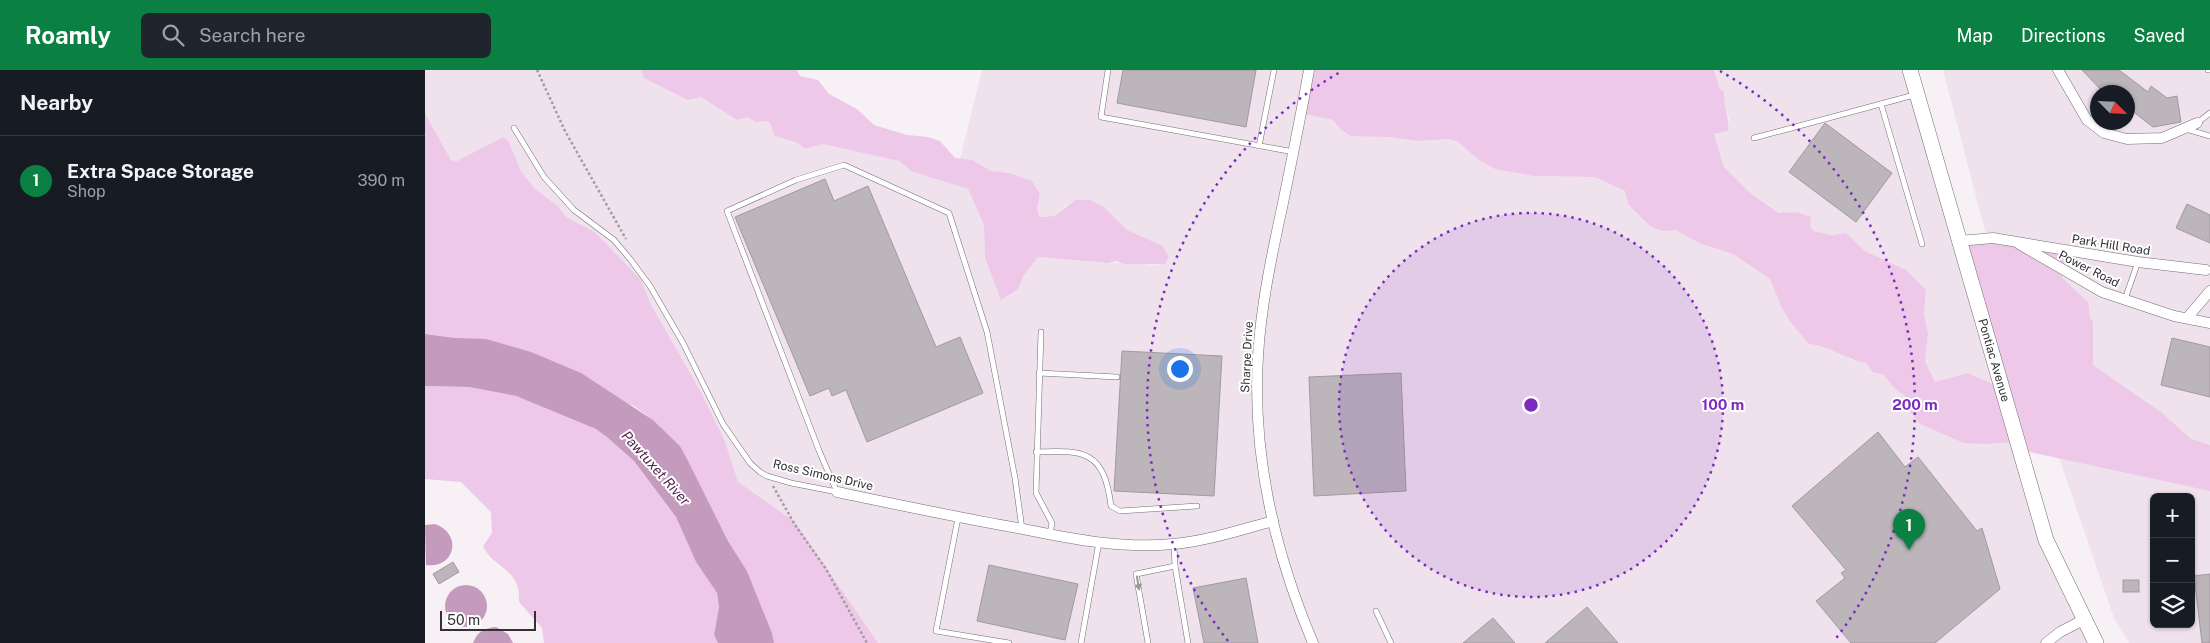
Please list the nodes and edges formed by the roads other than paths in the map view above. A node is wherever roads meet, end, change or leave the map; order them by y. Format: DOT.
graph roads {
  1 [pos="1108,70"];
  2 [pos="1274,70"];
  3 [pos="1309,70"];
  4 [pos="1911,70"];
  5 [pos="2058,70"];
  6 [pos="1917,94"];
  7 [pos="1881,104"];
  8 [pos="2210,113"];
  9 [pos="2197,123"];
  10 [pos="514,128"];
  11 [pos="2183,129"];
  12 [pos="2210,136"];
  13 [pos="1754,138"];
  14 [pos="1259,146"];
  15 [pos="1294,152"];
  16 [pos="1959,241"];
  17 [pos="2013,241"];
  18 [pos="1922,244"];
  19 [pos="2138,262"];
  20 [pos="2206,270"];
  21 [pos="2210,291"];
  22 [pos="2125,300"];
  23 [pos="2187,318"];
  24 [pos="2210,323"];
  25 [pos="1041,332"];
  26 [pos="1039,373"];
  27 [pos="1117,377"];
  28 [pos="1036,452"];
  29 [pos="837,492"];
  30 [pos="1197,506"];
  31 [pos="958,518"];
  32 [pos="1273,521"];
  33 [pos="1023,529"];
  34 [pos="1050,535"];
  35 [pos="1099,542"];
  36 [pos="1174,544"];
  37 [pos="1175,566"];
  38 [pos="1376,611"];
  39 [pos="2085,618"];
  40 [pos="1009,643"];
  41 [pos="1081,643"];
  42 [pos="1148,643"];
  43 [pos="1188,643"];
  44 [pos="1313,643"];
  45 [pos="1391,643"];
  46 [pos="2046,643"];
  47 [pos="2096,643"];
  1 -- 14 [label="lane"];
  2 -- 14 [label="lane"];
  3 -- 15 [label="street, Sharpe Drive"];
  4 -- 6 [label="main road, Pontiac Avenue"];
  5 -- 11 [label="street"];
  6 -- 7 [label="lane"];
  6 -- 16 [label="main road, Pontiac Avenue"];
  7 -- 13 [label="lane"];
  7 -- 18 [label="lane"];
  8 -- 9 [label="lane"];
  9 -- 11 [label="street"];
  10 -- 29 [label="lane, Ross Simons Drive"];
  11 -- 12 [label="lane"];
  14 -- 15 [label="lane"];
  15 -- 32 [label="street, Sharpe Drive"];
  16 -- 17 [label="street, Power Road"];
  16 -- 39 [label="main road, Pontiac Avenue"];
  17 -- 19 [label="street, Park Hill Road"];
  17 -- 22 [label="street, Power Road"];
  19 -- 20 [label="street, Park Hill Road"];
  19 -- 22 [label="lane"];
  21 -- 23 [label="street"];
  22 -- 23 [label="street, Power Road"];
  23 -- 24 [label="street, Power Road"];
  25 -- 26 [label="lane"];
  26 -- 27 [label="lane"];
  26 -- 28 [label="lane"];
  28 -- 30 [label="lane"];
  28 -- 34 [label="lane"];
  29 -- 31 [label="street, Ross Simons Drive"];
  29 -- 33 [label="lane"];
  31 -- 33 [label="street, Ross Simons Drive"];
  31 -- 40 [label="lane"];
  32 -- 36 [label="street, Ross Simons Drive"];
  32 -- 44 [label="street, Sharpe Drive"];
  33 -- 34 [label="street, Ross Simons Drive"];
  34 -- 35 [label="street, Ross Simons Drive"];
  35 -- 36 [label="street, Ross Simons Drive"];
  35 -- 41 [label="lane"];
  36 -- 37 [label="lane"];
  37 -- 42 [label="lane, one-way"];
  37 -- 43 [label="lane"];
  38 -- 45 [label="lane"];
  39 -- 46 [label="street"];
  39 -- 47 [label="main road, Pontiac Avenue"];
}
